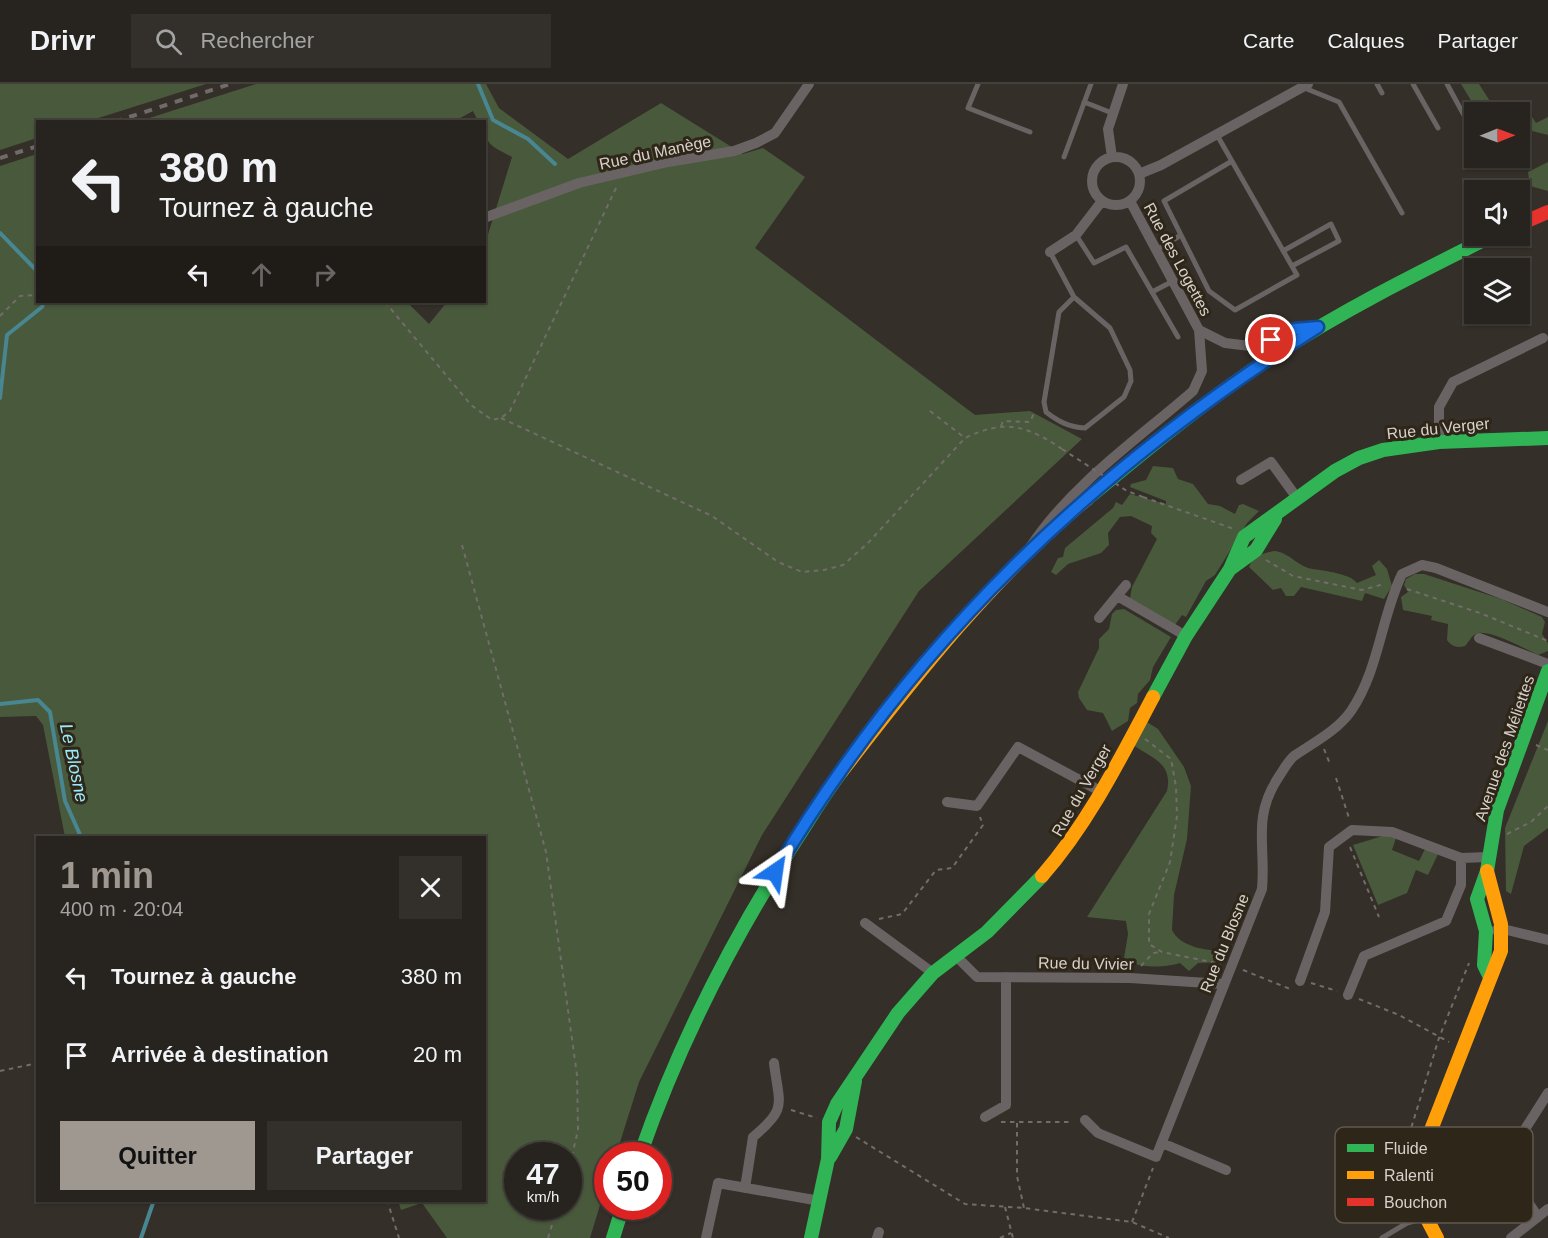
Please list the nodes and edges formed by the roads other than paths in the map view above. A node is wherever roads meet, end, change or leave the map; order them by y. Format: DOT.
graph roads {
  1 [pos="809,84"];
  2 [pos="978,84"];
  3 [pos="1091,84"];
  4 [pos="1124,84"];
  5 [pos="1377,84"];
  6 [pos="1413,84"];
  7 [pos="1447,84"];
  8 [pos="1303,85"];
  9 [pos="1382,93"];
  10 [pos="1084,102"];
  11 [pos="1112,113"];
  12 [pos="1464,115"];
  13 [pos="1438,128"];
  14 [pos="1030,132"];
  15 [pos="1216,135"];
  16 [pos="1064,156"];
  17 [pos="1112,157"];
  18 [pos="1232,161"];
  19 [pos="1139,174"];
  20 [pos="1101,201"];
  21 [pos="1130,201"];
  22 [pos="1548,212"];
  23 [pos="1402,213"];
  24 [pos="486,217"];
  25 [pos="1530,220"];
  26 [pos="1076,235"];
  27 [pos="1181,235"];
  28 [pos="1472,246"];
  29 [pos="1158,249"];
  30 [pos="1283,251"];
  31 [pos="1050,252"];
  32 [pos="1292,266"];
  33 [pos="1175,280"];
  34 [pos="1152,292"];
  35 [pos="1074,297"];
  36 [pos="1318,327"];
  37 [pos="1199,330"];
  38 [pos="1178,337"];
  39 [pos="1543,338"];
  40 [pos="1548,438"];
  41 [pos="1439,442"];
  42 [pos="1242,480"];
  43 [pos="1297,498"];
  44 [pos="1278,513"];
  45 [pos="1024,556"];
  46 [pos="1230,569"];
  47 [pos="1126,585"];
  48 [pos="1119,597"];
  49 [pos="1548,612"];
  50 [pos="1099,618"];
  51 [pos="1186,636"];
  52 [pos="1479,638"];
  53 [pos="1548,664"];
  54 [pos="1548,671"];
  55 [pos="1102,792"];
  56 [pos="947,802"];
  57 [pos="1461,858"];
  58 [pos="1487,864"];
  59 [pos="865,923"];
  60 [pos="1503,929"];
  61 [pos="1486,931"];
  62 [pos="1548,940"];
  63 [pos="957,957"];
  64 [pos="933,973"];
  65 [pos="1006,977"];
  66 [pos="1490,977"];
  67 [pos="1300,981"];
  68 [pos="1223,984"];
  69 [pos="1348,995"];
  70 [pos="774,1063"];
  71 [pos="855,1080"];
  72 [pos="1548,1093"];
  73 [pos="985,1117"];
  74 [pos="1085,1120"];
  75 [pos="1432,1127"];
  76 [pos="1526,1127"];
  77 [pos="645,1142"];
  78 [pos="1162,1143"];
  79 [pos="828,1159"];
  80 [pos="1226,1170"];
  81 [pos="745,1188"];
  82 [pos="819,1201"];
  83 [pos="1548,1209"];
  84 [pos="1533,1210"];
  85 [pos="1538,1217"];
  86 [pos="618,1220"];
  87 [pos="1533,1221"];
  88 [pos="1413,1223"];
  89 [pos="1422,1223"];
  90 [pos="1530,1223"];
  91 [pos="612,1238"];
  92 [pos="706,1238"];
  93 [pos="811,1238"];
  94 [pos="1382,1238"];
  95 [pos="1437,1238"];
  96 [pos="1511,1238"];
  1 -- 24 [label="street, Rue du Manège"];
  2 -- 14 [label="lane"];
  3 -- 10 [label="lane"];
  4 -- 11 [label="street"];
  5 -- 9 [label="lane"];
  6 -- 13 [label="lane"];
  7 -- 12 [label="lane"];
  8 -- 15 [label="street"];
  8 -- 23 [label="lane"];
  10 -- 11 [label="lane"];
  10 -- 16 [label="lane"];
  11 -- 17 [label="street"];
  15 -- 18 [label="lane"];
  15 -- 19 [label="street"];
  17 -- 19 [label="street"];
  17 -- 20 [label="street"];
  18 -- 27 [label="lane"];
  18 -- 30 [label="lane"];
  19 -- 21 [label="street"];
  20 -- 21 [label="street"];
  20 -- 26 [label="street"];
  21 -- 29 [label="street, Rue des Logettes"];
  22 -- 25 [label="street"];
  26 -- 31 [label="street"];
  26 -- 34 [label="lane"];
  27 -- 29 [label="lane"];
  27 -- 32 [label="lane"];
  28 -- 36 [label="street"];
  29 -- 33 [label="street, Rue des Logettes"];
  30 -- 32 [label="lane"];
  30 -- 32 [label="lane"];
  31 -- 35 [label="lane"];
  33 -- 34 [label="lane"];
  33 -- 37 [label="street, Rue des Logettes"];
  34 -- 38 [label="lane"];
  35 -- 35 [label="lane"];
  36 -- 37 [label="street"];
  36 -- 45 [label="street"];
  37 -- 45 [label="street"];
  39 -- 41 [label="street"];
  40 -- 41 [label="street, Rue du Verger"];
  41 -- 43 [label="street, Rue du Verger"];
  42 -- 43 [label="street"];
  43 -- 44 [label="street, Rue du Verger"];
  44 -- 46 [label="street, Rue du Verger"];
  44 -- 46 [label="street, Rue du Verger"];
  45 -- 77 [label="street"];
  46 -- 51 [label="street, Rue du Verger"];
  47 -- 48 [label="street"];
  48 -- 50 [label="street"];
  48 -- 51 [label="street"];
  49 -- 68 [label="street, Rue du Blosne"];
  51 -- 55 [label="street, Rue du Verger"];
  52 -- 53 [label="street"];
  54 -- 58 [label="street, Avenue des Méliettes"];
  55 -- 56 [label="street"];
  55 -- 63 [label="street, Rue du Verger"];
  57 -- 58 [label="street"];
  57 -- 67 [label="street"];
  57 -- 69 [label="street"];
  58 -- 60 [label="street, Avenue des Méliettes"];
  58 -- 61 [label="street, Avenue des Méliettes"];
  59 -- 64 [label="street"];
  60 -- 61 [label="street"];
  60 -- 62 [label="street"];
  60 -- 66 [label="street, Avenue des Méliettes"];
  61 -- 66 [label="street, Avenue des Méliettes"];
  63 -- 64 [label="street, Rue du Verger"];
  63 -- 65 [label="street, Rue du Vivier"];
  64 -- 71 [label="street, Rue du Verger"];
  65 -- 68 [label="street, Rue du Vivier"];
  65 -- 73 [label="street"];
  66 -- 75 [label="street, Avenue des Méliettes"];
  68 -- 78 [label="street, Rue du Blosne"];
  70 -- 81 [label="street"];
  71 -- 79 [label="street, Rue du Verger"];
  71 -- 79 [label="street, Rue du Verger"];
  72 -- 76 [label="street"];
  74 -- 78 [label="street, Rue du Blosne"];
  78 -- 80 [label="street"];
  79 -- 82 [label="street, Rue du Verger"];
  81 -- 82 [label="street"];
  81 -- 92 [label="street"];
  82 -- 93 [label="street, Rue du Verger"];
  83 -- 85 [label="street"];
  84 -- 85 [label="street"];
  85 -- 87 [label="street"];
  86 -- 91 [label="street"];
  88 -- 94 [label="lane"];
  89 -- 95 [label="street, Avenue des Méliettes"];
  90 -- 96 [label="street"];
}
